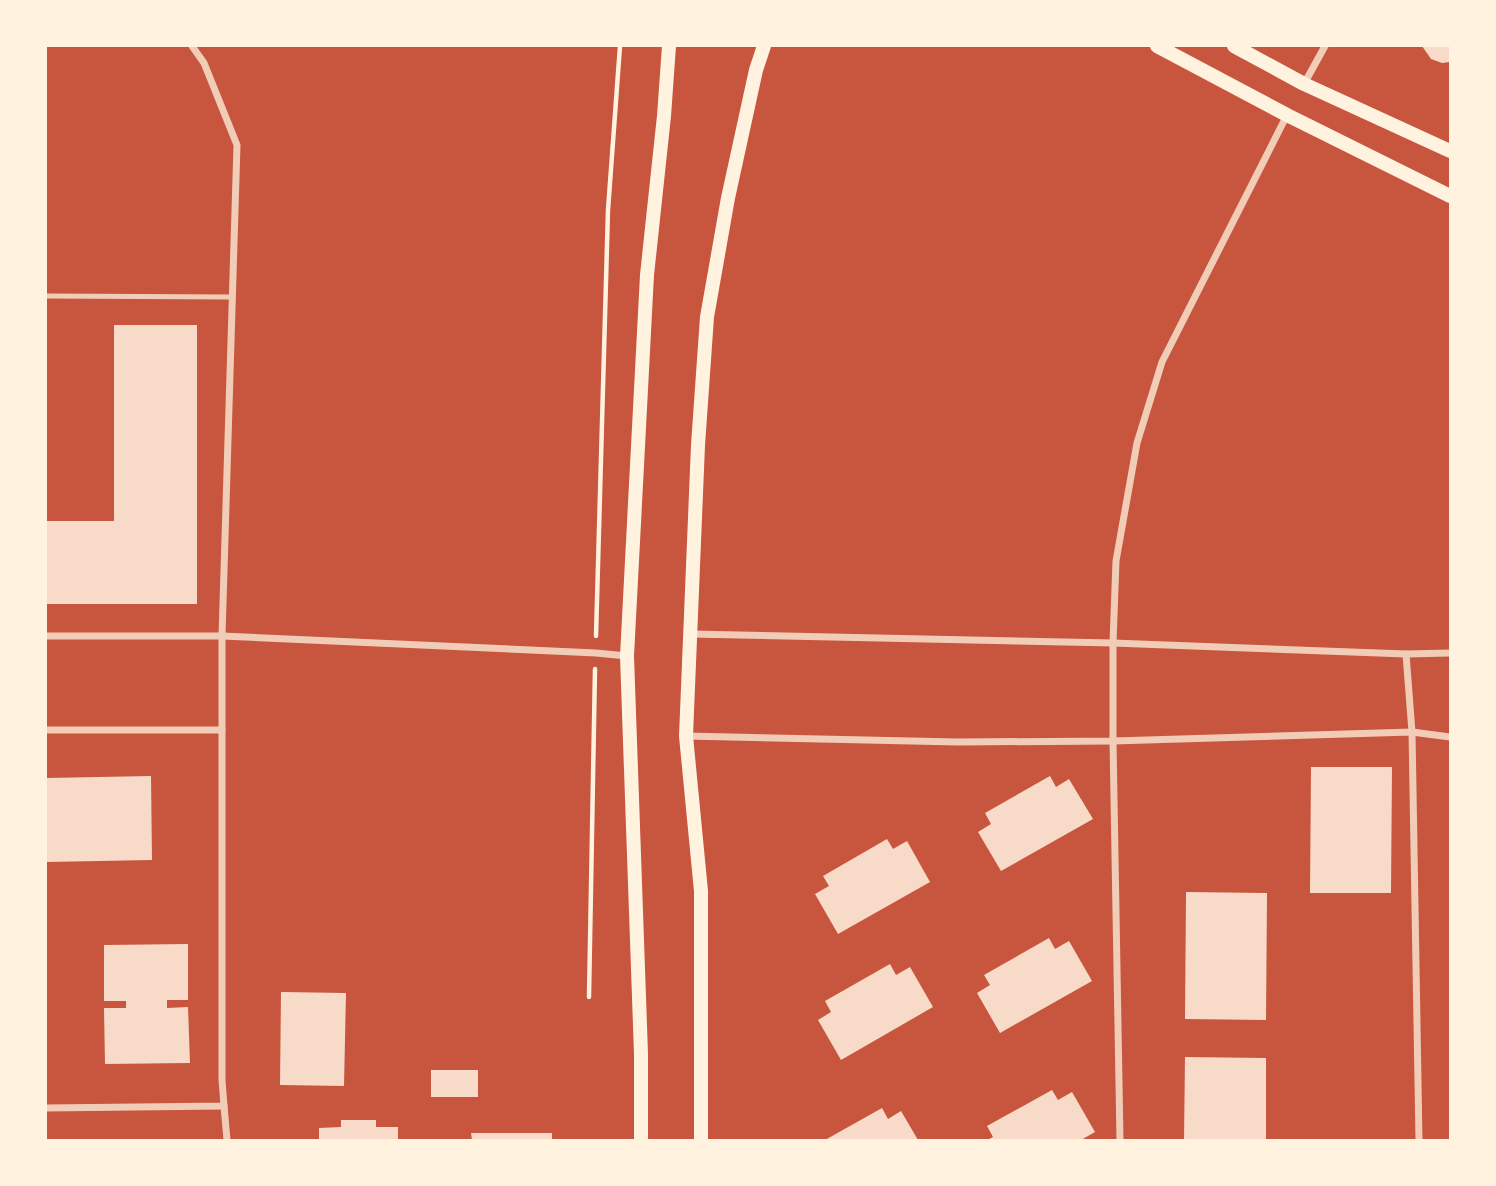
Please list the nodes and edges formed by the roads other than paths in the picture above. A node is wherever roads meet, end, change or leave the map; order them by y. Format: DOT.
graph roads {
  1 [pos="192,46"];
  2 [pos="669,46"];
  3 [pos="764,46"];
  4 [pos="775,46"];
  5 [pos="1157,46"];
  6 [pos="1234,46"];
  7 [pos="1325,46"];
  8 [pos="756,71"];
  9 [pos="1304,84"];
  10 [pos="1287,116"];
  11 [pos="1451,151"];
  12 [pos="1451,196"];
  13 [pos="46,296"];
  14 [pos="231,297"];
  15 [pos="690,634"];
  16 [pos="46,636"];
  17 [pos="222,636"];
  18 [pos="1113,643"];
  19 [pos="1451,653"];
  20 [pos="1406,654"];
  21 [pos="626,656"];
  22 [pos="46,730"];
  23 [pos="222,730"];
  24 [pos="1412,732"];
  25 [pos="686,736"];
  26 [pos="1451,737"];
  27 [pos="1113,741"];
  28 [pos="224,1106"];
  29 [pos="46,1108"];
  30 [pos="227,1140"];
  31 [pos="641,1140"];
  32 [pos="701,1140"];
  33 [pos="1119,1140"];
  34 [pos="1419,1140"];
  1 -- 14 [label="street"];
  2 -- 21 [label="main road"];
  3 -- 8 [label="main road"];
  4 -- 8 [label="main road"];
  5 -- 10 [label="main road"];
  6 -- 9 [label="main road"];
  7 -- 9 [label="street"];
  8 -- 15 [label="main road"];
  9 -- 11 [label="main road"];
  10 -- 12 [label="main road"];
  10 -- 18 [label="street"];
  13 -- 14 [label="lane"];
  14 -- 17 [label="street"];
  15 -- 18 [label="street"];
  15 -- 25 [label="main road"];
  16 -- 17 [label="street"];
  17 -- 21 [label="street"];
  17 -- 23 [label="street"];
  18 -- 20 [label="street"];
  18 -- 27 [label="street"];
  19 -- 20 [label="street"];
  20 -- 24 [label="street"];
  21 -- 31 [label="main road"];
  22 -- 23 [label="street"];
  23 -- 28 [label="street"];
  24 -- 26 [label="street"];
  24 -- 27 [label="street"];
  24 -- 34 [label="street"];
  25 -- 27 [label="street"];
  25 -- 32 [label="main road"];
  27 -- 33 [label="street"];
  28 -- 29 [label="street"];
  28 -- 30 [label="street"];
}
